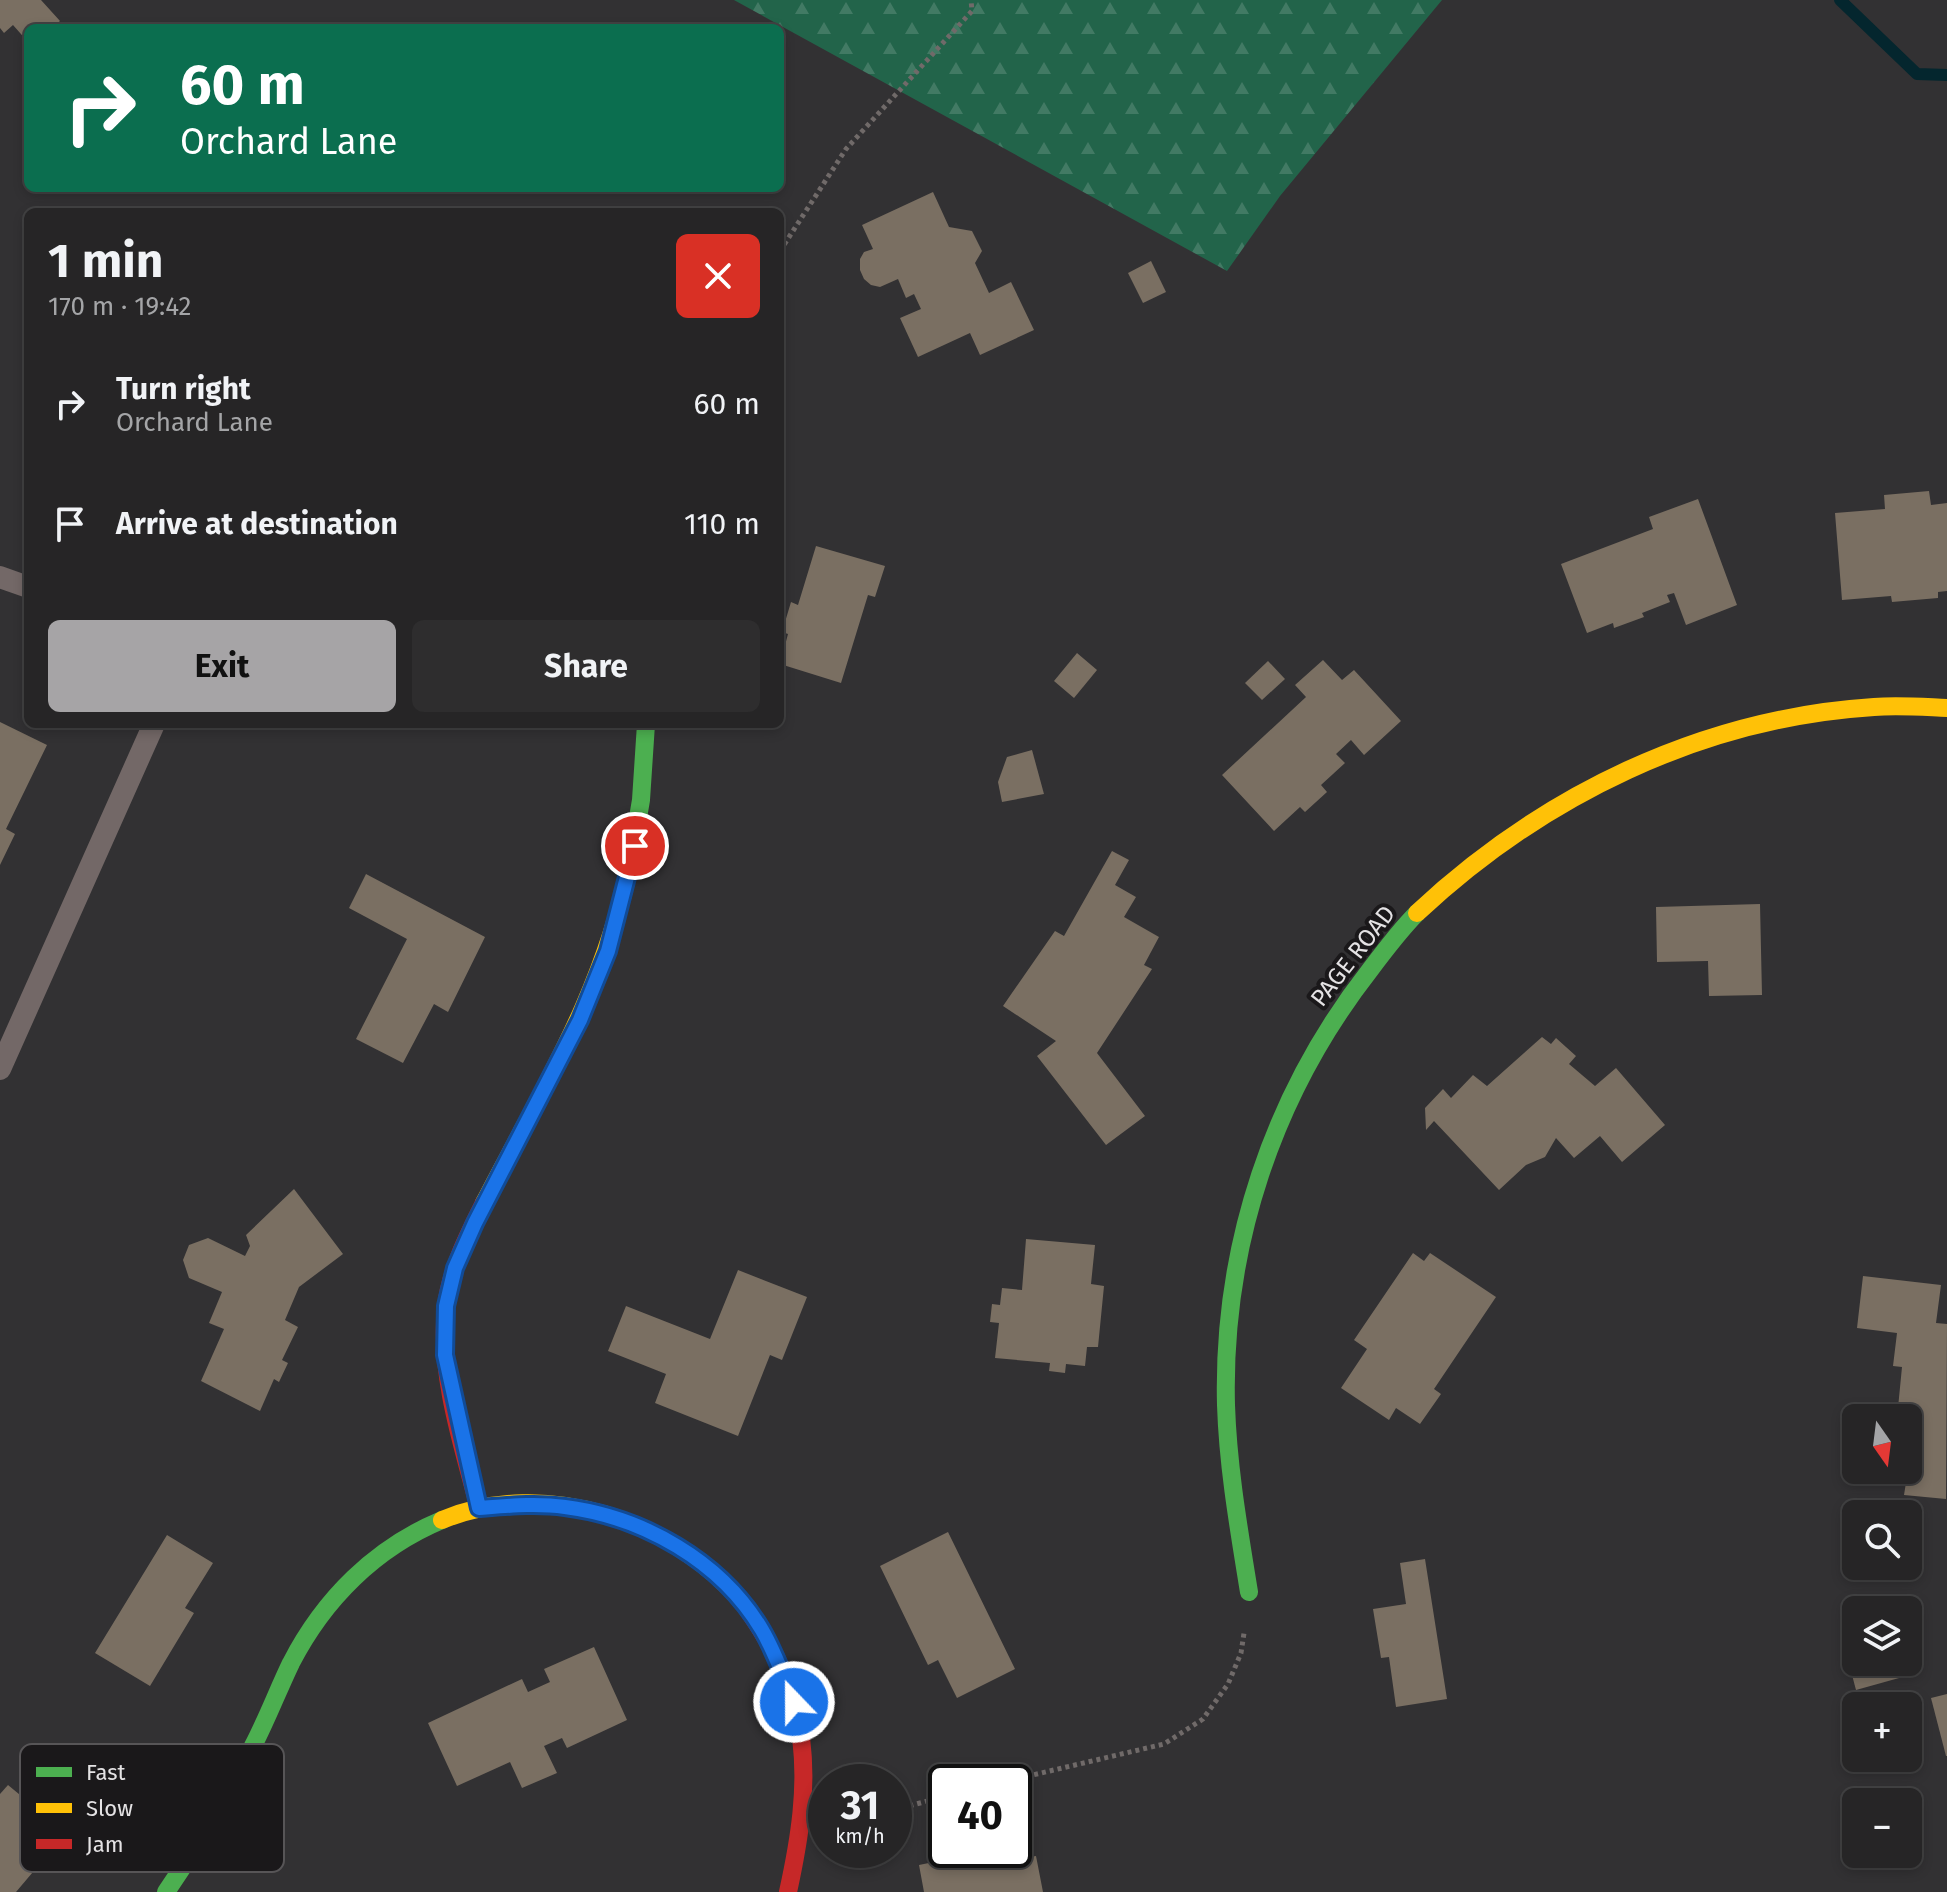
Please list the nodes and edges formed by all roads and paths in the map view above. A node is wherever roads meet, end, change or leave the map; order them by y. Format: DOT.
graph roads {
  1 [pos="971,0"];
  2 [pos="784,245"];
  3 [pos="0,577"];
  4 [pos="24,586"];
  5 [pos="1947,708"];
  6 [pos="152,728"];
  7 [pos="646,728"];
  8 [pos="0,1069"];
  9 [pos="479,1508"];
  10 [pos="1249,1592"];
  11 [pos="255,1744"];
  12 [pos="1032,1775"];
  13 [pos="179,1872"];
  14 [pos="166,1892"];
  15 [pos="788,1892"];
  1 -- 2 [label="path"];
  3 -- 4 [label="lane"];
  5 -- 10 [label="street, PAGE ROAD"];
  6 -- 8 [label="lane"];
  7 -- 9 [label="street"];
  9 -- 11 [label="street"];
  9 -- 15 [label="street"];
  10 -- 12 [label="path"];
  13 -- 14 [label="street"];
}
